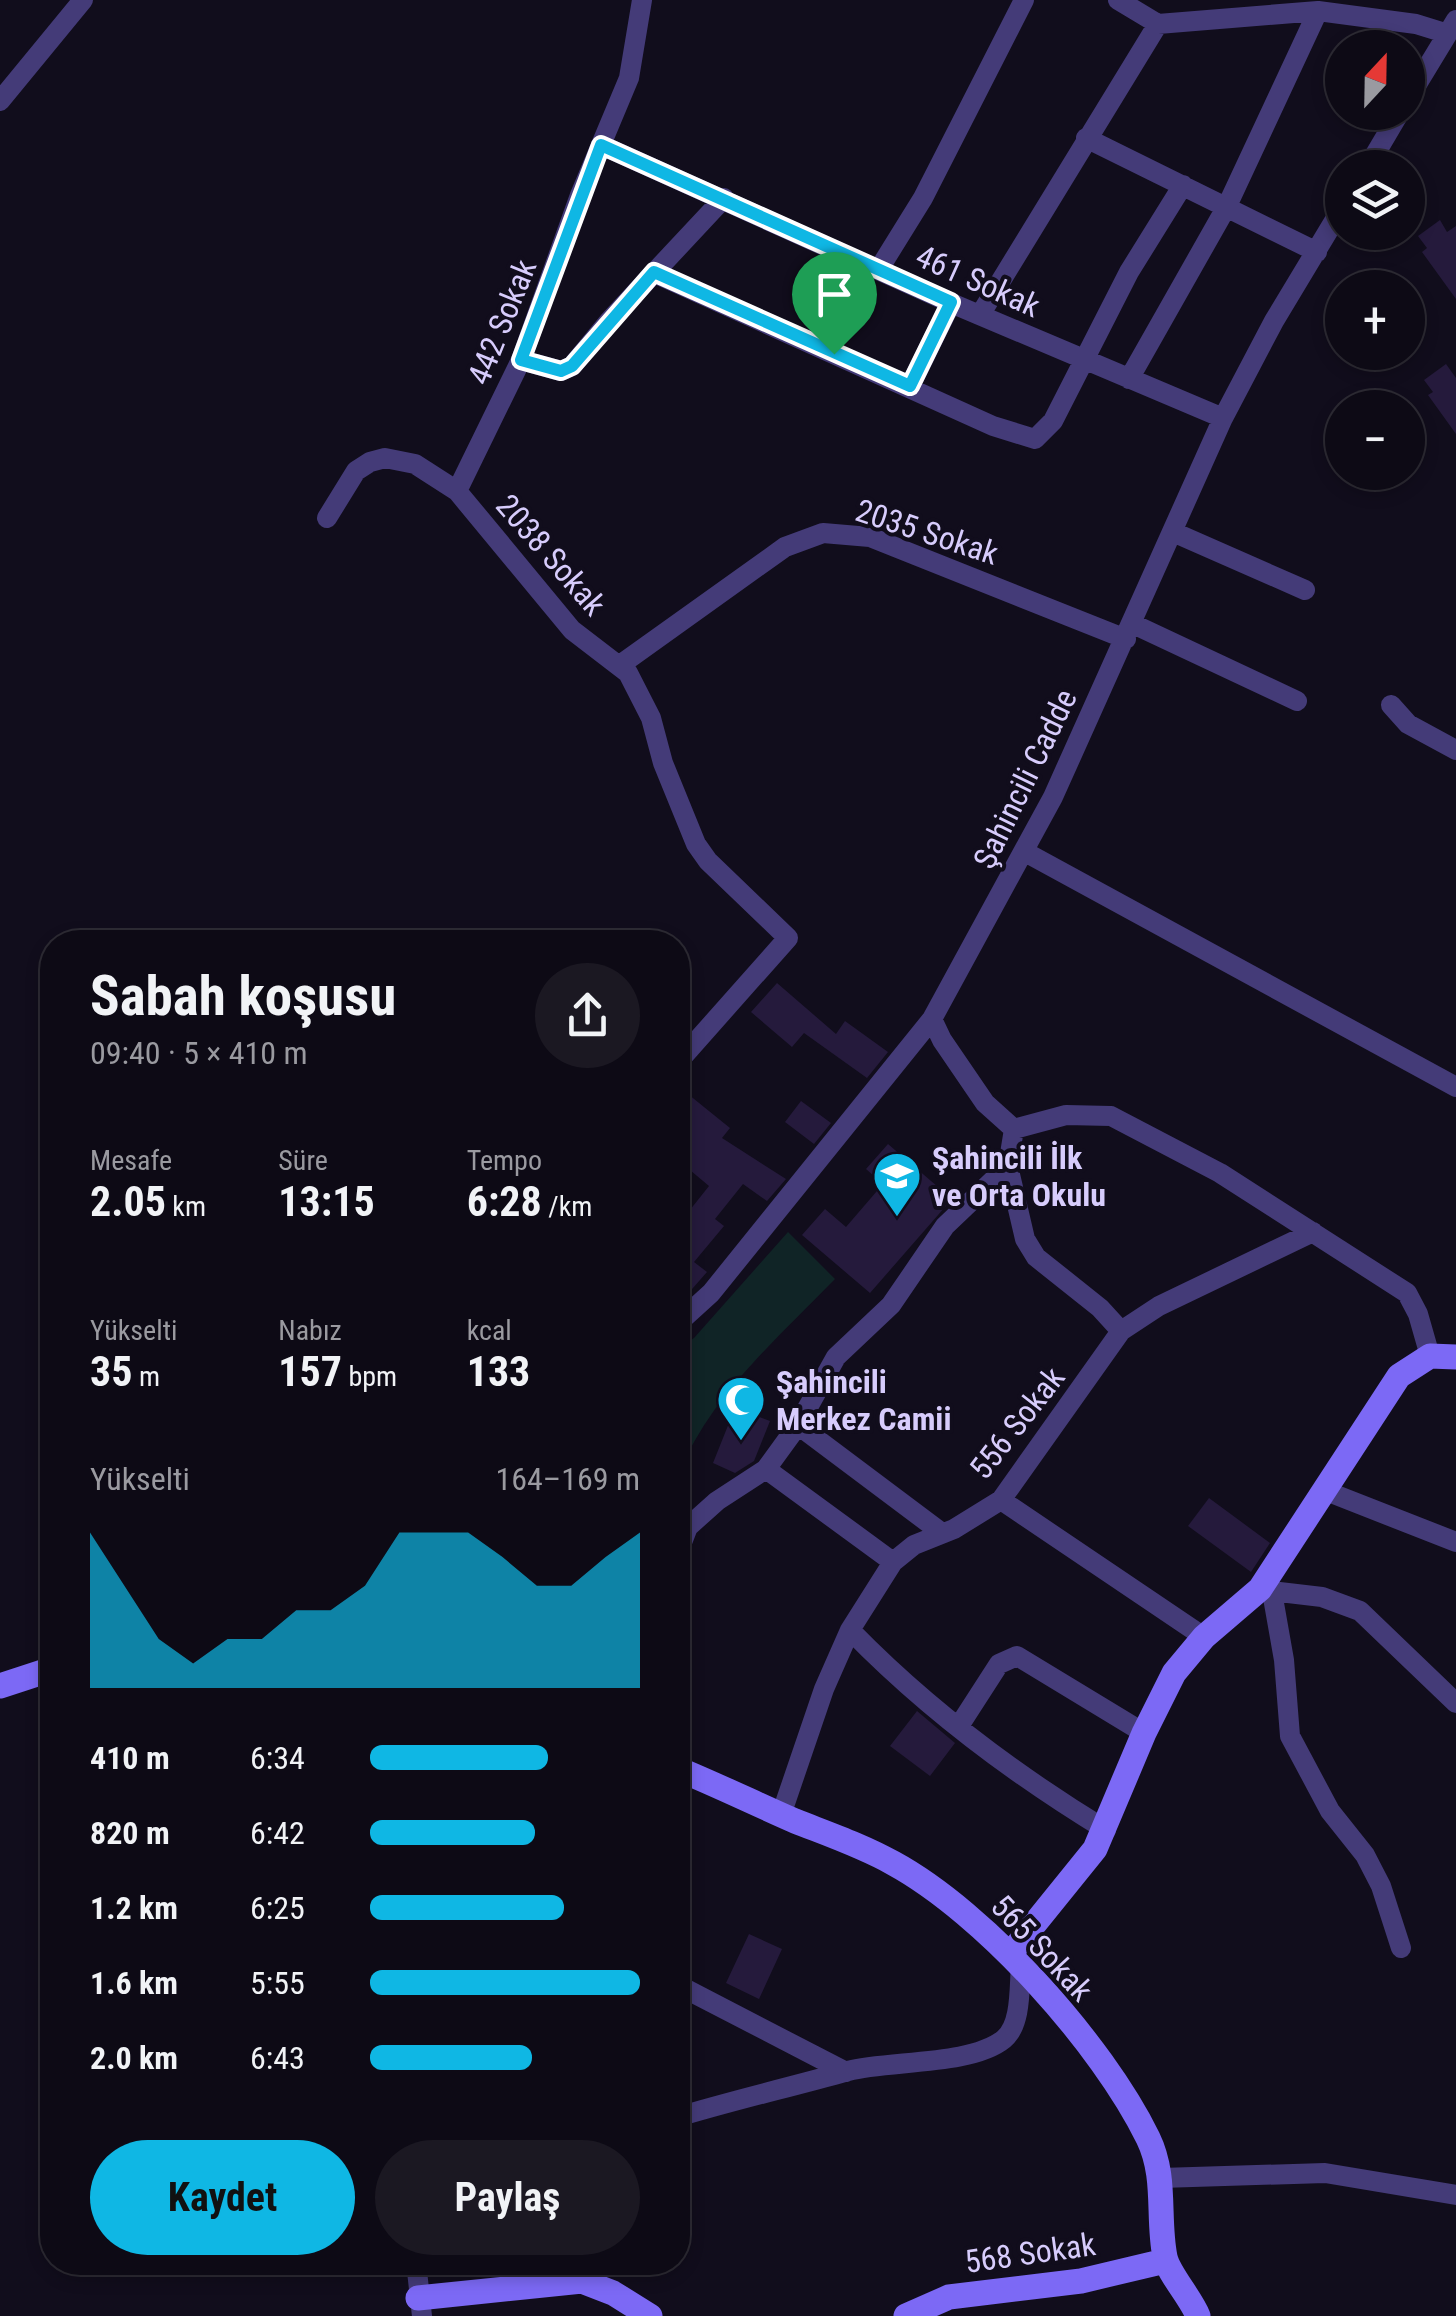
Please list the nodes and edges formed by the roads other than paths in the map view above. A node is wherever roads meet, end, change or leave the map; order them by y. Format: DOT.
graph roads {
  1 [pos="83,0"];
  2 [pos="642,0"];
  3 [pos="1024,0"];
  4 [pos="1118,0"];
  5 [pos="1318,10"];
  6 [pos="1158,24"];
  7 [pos="1450,27"];
  8 [pos="1425,70"];
  9 [pos="0,101"];
  10 [pos="1086,138"];
  11 [pos="601,145"];
  12 [pos="1184,185"];
  13 [pos="724,198"];
  14 [pos="1228,206"];
  15 [pos="1325,237"];
  16 [pos="1316,252"];
  17 [pos="878,269"];
  18 [pos="654,272"];
  19 [pos="951,302"];
  20 [pos="980,315"];
  21 [pos="521,360"];
  22 [pos="1082,360"];
  23 [pos="1129,378"];
  24 [pos="910,386"];
  25 [pos="1223,418"];
  26 [pos="457,491"];
  27 [pos="327,518"];
  28 [pos="1174,532"];
  29 [pos="1305,590"];
  30 [pos="1130,631"];
  31 [pos="620,664"];
  32 [pos="1296,701"];
  33 [pos="1391,705"];
  34 [pos="1456,750"];
  35 [pos="1025,852"];
  36 [pos="932,1018"];
  37 [pos="690,1048"];
  38 [pos="1456,1087"];
  39 [pos="1014,1130"];
  40 [pos="1008,1166"];
  41 [pos="1313,1232"];
  42 [pos="690,1312"];
  43 [pos="1121,1331"];
  44 [pos="1443,1357"];
  45 [pos="798,1425"];
  46 [pos="766,1468"];
  47 [pos="1326,1491"];
  48 [pos="1001,1500"];
  49 [pos="690,1526"];
  50 [pos="942,1533"];
  51 [pos="1456,1542"];
  52 [pos="892,1562"];
  53 [pos="1266,1591"];
  54 [pos="850,1630"];
  55 [pos="1204,1637"];
  56 [pos="40,1673"];
  57 [pos="0,1686"];
  58 [pos="1456,1703"];
  59 [pos="958,1726"];
  60 [pos="1144,1733"];
  61 [pos="690,1773"];
  62 [pos="781,1815"];
  63 [pos="1106,1830"];
  64 [pos="1401,1948"];
  65 [pos="1016,1959"];
  66 [pos="690,1990"];
  67 [pos="846,2072"];
  68 [pos="690,2115"];
  69 [pos="1161,2178"];
  70 [pos="1456,2195"];
  71 [pos="1165,2261"];
  72 [pos="417,2275"];
  73 [pos="420,2307"];
  74 [pos="650,2316"];
  75 [pos="906,2316"];
  76 [pos="1198,2316"];
  1 -- 9 [label="street"];
  2 -- 11 [label="street, 442 Sokak"];
  3 -- 17 [label="street"];
  4 -- 6 [label="street"];
  5 -- 6 [label="street"];
  5 -- 7 [label="street"];
  5 -- 14 [label="street"];
  6 -- 10 [label="street"];
  7 -- 8 [label="street"];
  10 -- 12 [label="street"];
  10 -- 20 [label="street"];
  11 -- 13 [label="street, 461 Sokak"];
  11 -- 21 [label="street, 442 Sokak"];
  12 -- 14 [label="street"];
  12 -- 22 [label="street"];
  13 -- 17 [label="street, 461 Sokak"];
  13 -- 18 [label="street"];
  14 -- 16 [label="street"];
  14 -- 23 [label="street"];
  15 -- 16 [label="street, Şahincili Cadde"];
  16 -- 25 [label="street, Şahincili Cadde"];
  17 -- 19 [label="street, 461 Sokak"];
  18 -- 21 [label="street"];
  18 -- 24 [label="street"];
  19 -- 20 [label="street, 461 Sokak"];
  19 -- 24 [label="street"];
  20 -- 22 [label="street, 461 Sokak"];
  21 -- 26 [label="street, 442 Sokak"];
  22 -- 23 [label="street, 461 Sokak"];
  22 -- 24 [label="street"];
  23 -- 25 [label="street, 461 Sokak"];
  25 -- 28 [label="street, Şahincili Cadde"];
  26 -- 27 [label="street, 2038 Sokak"];
  26 -- 31 [label="street, 2038 Sokak"];
  28 -- 29 [label="street"];
  28 -- 30 [label="street, Şahincili Cadde"];
  30 -- 31 [label="street, 2035 Sokak"];
  30 -- 32 [label="street, 2035 Sokak"];
  30 -- 35 [label="street, Şahincili Cadde"];
  31 -- 37 [label="street, 2038 Sokak"];
  33 -- 34 [label="street"];
  35 -- 36 [label="street, Şahincili Cadde"];
  35 -- 38 [label="street"];
  36 -- 39 [label="street"];
  36 -- 42 [label="street, Şahincili Cadde"];
  39 -- 40 [label="street"];
  39 -- 41 [label="street"];
  40 -- 43 [label="street"];
  40 -- 45 [label="street"];
  41 -- 43 [label="street, 556 Sokak"];
  41 -- 44 [label="street"];
  43 -- 48 [label="street, 556 Sokak"];
  44 -- 47 [label="street"];
  45 -- 46 [label="street"];
  45 -- 50 [label="street"];
  46 -- 49 [label="street"];
  46 -- 52 [label="street"];
  47 -- 51 [label="street"];
  47 -- 53 [label="street"];
  48 -- 50 [label="street, 556 Sokak"];
  48 -- 55 [label="street"];
  50 -- 52 [label="street, 556 Sokak"];
  52 -- 54 [label="street, 556 Sokak"];
  53 -- 55 [label="street"];
  53 -- 58 [label="street"];
  53 -- 64 [label="street"];
  54 -- 59 [label="street"];
  54 -- 62 [label="street, 556 Sokak"];
  55 -- 60 [label="street"];
  56 -- 57 [label="street"];
  59 -- 60 [label="street"];
  59 -- 63 [label="street"];
  60 -- 63 [label="street"];
  61 -- 62 [label="street, 565 Sokak"];
  62 -- 65 [label="street, 565 Sokak"];
  63 -- 65 [label="street"];
  65 -- 67 [label="street"];
  65 -- 69 [label="street, 565 Sokak"];
  66 -- 67 [label="street"];
  67 -- 68 [label="street"];
  69 -- 70 [label="street"];
  69 -- 71 [label="street, 565 Sokak"];
  71 -- 75 [label="street, 568 Sokak"];
  71 -- 76 [label="street"];
  72 -- 73 [label="street"];
  73 -- 74 [label="street"];
}
